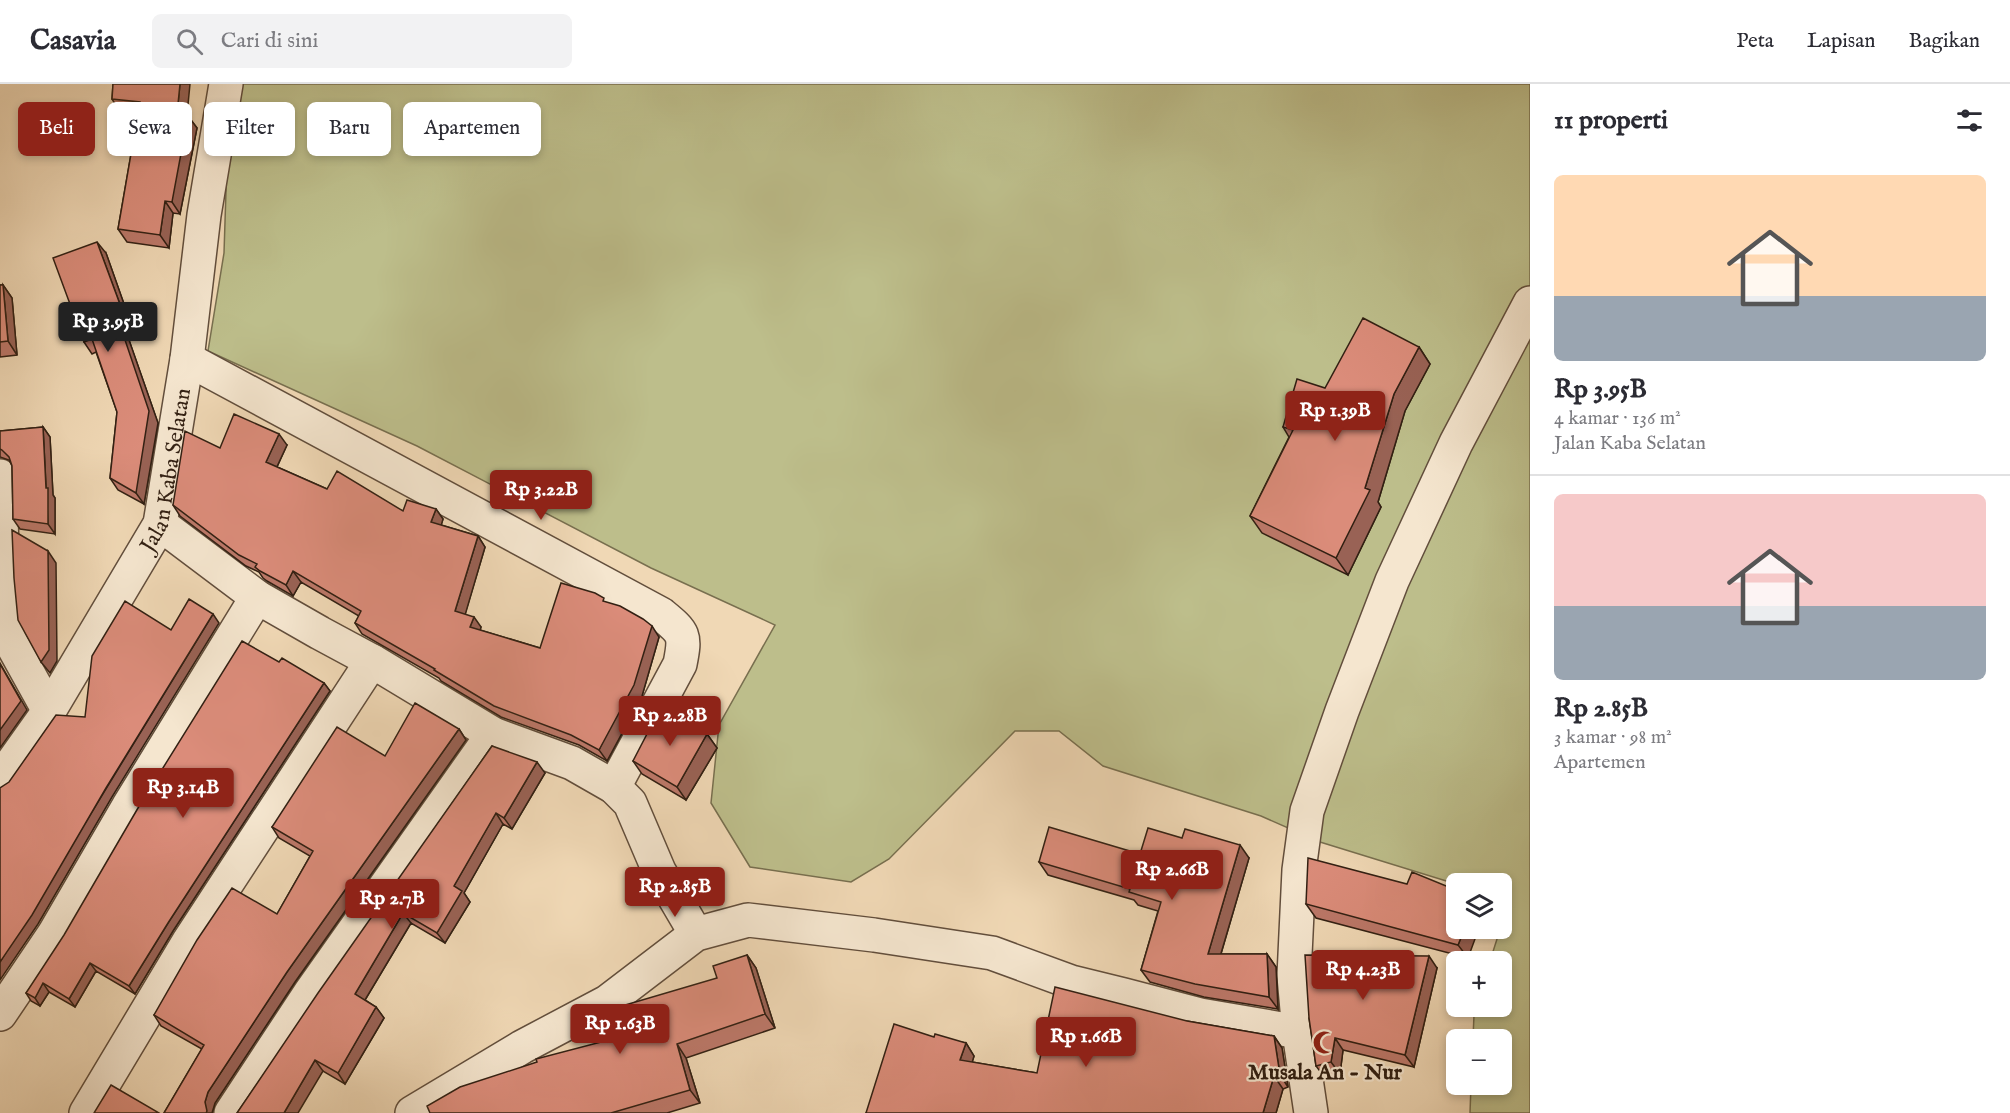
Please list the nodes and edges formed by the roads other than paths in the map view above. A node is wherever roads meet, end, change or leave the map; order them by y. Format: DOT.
graph roads {
  1 [pos="226,84"];
  2 [pos="1530,303"];
  3 [pos="187,359"];
  4 [pos="0,476"];
  5 [pos="160,524"];
  6 [pos="257,597"];
  7 [pos="372,661"];
  8 [pos="49,711"];
  9 [pos="494,734"];
  10 [pos="0,780"];
  11 [pos="614,787"];
  12 [pos="696,934"];
  13 [pos="0,1014"];
  14 [pos="1299,1032"];
  15 [pos="86,1113"];
  16 [pos="231,1113"];
  17 [pos="412,1113"];
  18 [pos="1311,1113"];
  1 -- 3 [label="street, Jalan Kaba Selatan"];
  2 -- 14 [label="street"];
  3 -- 5 [label="street, Jalan Kaba Selatan"];
  3 -- 11 [label="street"];
  4 -- 8 [label="street"];
  5 -- 6 [label="street"];
  5 -- 8 [label="street, Jalan Kaba Selatan"];
  6 -- 7 [label="street"];
  6 -- 13 [label="street"];
  7 -- 9 [label="street"];
  7 -- 15 [label="street"];
  8 -- 10 [label="street, Jalan Kaba Selatan"];
  9 -- 11 [label="street"];
  9 -- 16 [label="street"];
  11 -- 12 [label="street"];
  12 -- 14 [label="street"];
  12 -- 17 [label="street"];
  14 -- 18 [label="street"];
}
